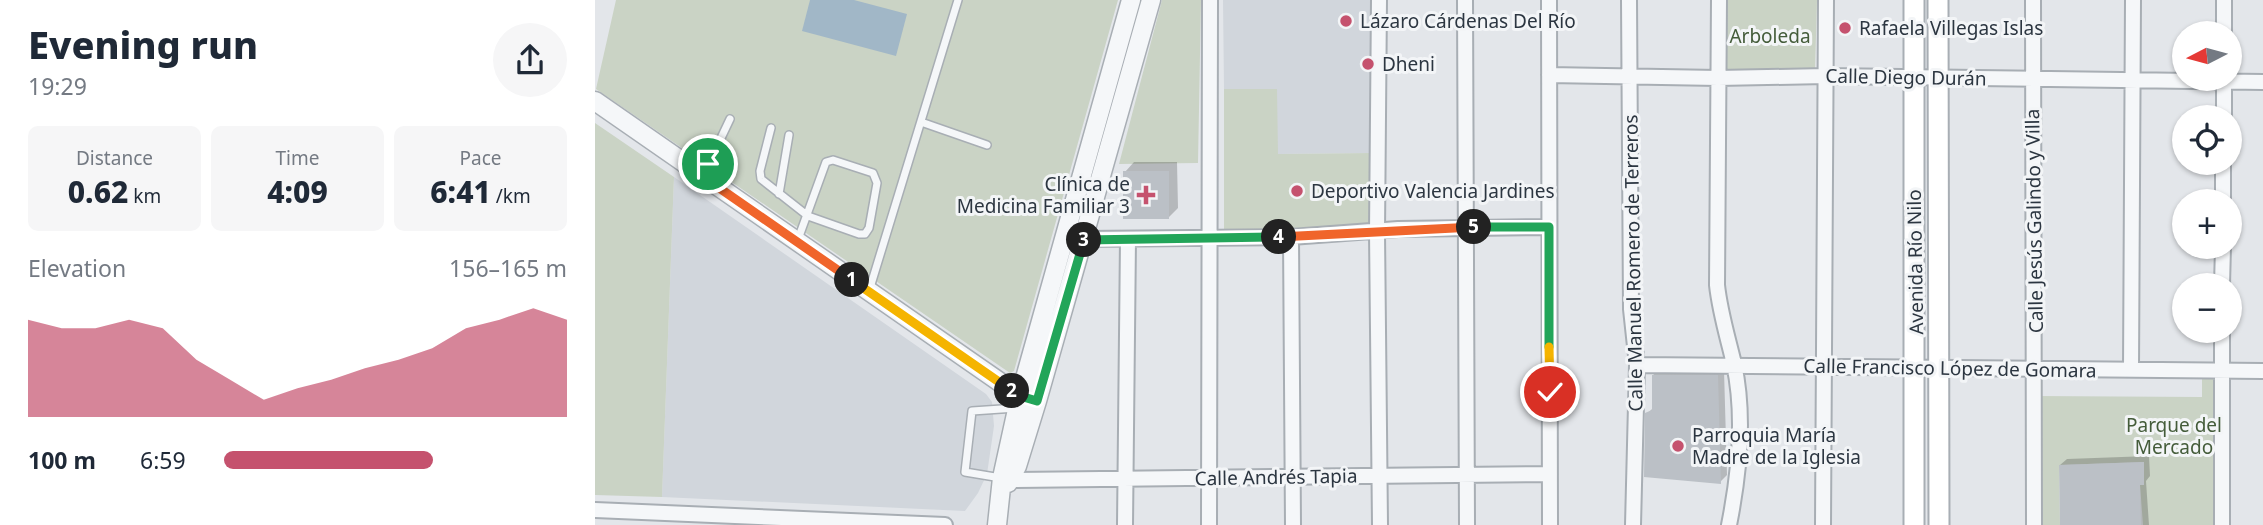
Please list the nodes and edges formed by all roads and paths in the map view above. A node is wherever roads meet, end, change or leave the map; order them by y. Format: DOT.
graph roads {
  1 [pos="958,0"];
  2 [pos="1131,0"];
  3 [pos="1151,0"];
  4 [pos="1210,0"];
  5 [pos="1379,0"];
  6 [pos="1465,0"];
  7 [pos="1549,0"];
  8 [pos="1629,0"];
  9 [pos="1719,0"];
  10 [pos="1826,0"];
  11 [pos="1915,0"];
  12 [pos="1938,0"];
  13 [pos="2033,0"];
  14 [pos="2133,0"];
  15 [pos="2224,0"];
  16 [pos="2224,21"];
  17 [pos="1549,75"];
  18 [pos="1826,76"];
  19 [pos="1630,77"];
  20 [pos="1718,78"];
  21 [pos="1913,78"];
  22 [pos="1937,78"];
  23 [pos="2032,78"];
  24 [pos="2132,81"];
  25 [pos="2172,81"];
  26 [pos="2242,81"];
  27 [pos="2263,82"];
  28 [pos="595,101"];
  29 [pos="730,119"];
  30 [pos="921,122"];
  31 [pos="771,128"];
  32 [pos="789,135"];
  33 [pos="987,145"];
  34 [pos="702,176"];
  35 [pos="779,194"];
  36 [pos="808,216"];
  37 [pos="1465,227"];
  38 [pos="1549,227"];
  39 [pos="1377,232"];
  40 [pos="1291,237"];
  41 [pos="1209,238"];
  42 [pos="1084,239"];
  43 [pos="1128,239"];
  44 [pos="797,242"];
  45 [pos="869,292"];
  46 [pos="2222,343"];
  47 [pos="1637,365"];
  48 [pos="1734,366"];
  49 [pos="1823,366"];
  50 [pos="1916,368"];
  51 [pos="1939,368"];
  52 [pos="2131,369"];
  53 [pos="2035,370"];
  54 [pos="2221,370"];
  55 [pos="2263,371"];
  56 [pos="1025,402"];
  57 [pos="1550,474"];
  58 [pos="1466,475"];
  59 [pos="1379,476"];
  60 [pos="1293,477"];
  61 [pos="1209,478"];
  62 [pos="1125,479"];
  63 [pos="1005,483"];
  64 [pos="595,510"];
  65 [pos="618,518"];
  66 [pos="892,524"];
  67 [pos="945,525"];
  68 [pos="997,525"];
  69 [pos="1125,525"];
  70 [pos="1209,525"];
  71 [pos="1293,525"];
  72 [pos="1380,525"];
  73 [pos="1467,525"];
  74 [pos="1550,525"];
  75 [pos="1633,525"];
  76 [pos="1729,525"];
  77 [pos="1823,525"];
  78 [pos="1914,525"];
  79 [pos="1939,525"];
  80 [pos="2034,525"];
  81 [pos="2223,525"];
  1 -- 30 [label="lane"];
  2 -- 56 [label="street"];
  3 -- 42 [label="street"];
  4 -- 41 [label="street"];
  5 -- 39 [label="street"];
  6 -- 37 [label="street"];
  7 -- 17 [label="street"];
  8 -- 19 [label="street, Calle Manuel Romero de Terreros"];
  9 -- 20 [label="street"];
  10 -- 18 [label="street"];
  11 -- 21 [label="main road, Avenida Río Nilo"];
  12 -- 22 [label="main road, Avenida Río Nilo"];
  13 -- 23 [label="street, Calle Jesús Galindo y Villa"];
  14 -- 24 [label="street"];
  15 -- 16 [label="street"];
  17 -- 19 [label="street, Calle Diego Durán"];
  17 -- 38 [label="street"];
  18 -- 20 [label="street, Calle Diego Durán"];
  18 -- 21 [label="street, Calle Diego Durán"];
  18 -- 49 [label="street"];
  19 -- 20 [label="street, Calle Diego Durán"];
  19 -- 47 [label="street, Calle Manuel Romero de Terreros"];
  20 -- 48 [label="street"];
  21 -- 22 [label="street, Calle Diego Durán"];
  21 -- 50 [label="main road, Avenida Río Nilo"];
  22 -- 23 [label="street, Calle Diego Durán"];
  22 -- 51 [label="main road, Avenida Río Nilo"];
  23 -- 24 [label="street, Calle Diego Durán"];
  23 -- 53 [label="street, Calle Jesús Galindo y Villa"];
  24 -- 25 [label="street, Calle Diego Durán"];
  24 -- 52 [label="street"];
  26 -- 27 [label="street, Calle Diego Durán"];
  28 -- 34 [label="street"];
  29 -- 34 [label="lane"];
  30 -- 33 [label="lane"];
  30 -- 45 [label="lane"];
  31 -- 35 [label="lane"];
  32 -- 35 [label="lane"];
  34 -- 44 [label="street"];
  35 -- 36 [label="lane"];
  36 -- 36 [label="lane"];
  36 -- 44 [label="lane"];
  37 -- 38 [label="street"];
  37 -- 39 [label="street"];
  37 -- 58 [label="street"];
  38 -- 57 [label="street"];
  39 -- 40 [label="street"];
  39 -- 59 [label="street"];
  40 -- 41 [label="street"];
  40 -- 60 [label="street"];
  41 -- 43 [label="street"];
  41 -- 61 [label="street"];
  42 -- 43 [label="street"];
  42 -- 56 [label="street"];
  43 -- 62 [label="street"];
  44 -- 45 [label="street"];
  45 -- 56 [label="street"];
  46 -- 54 [label="street"];
  47 -- 48 [label="street, Calle Francisco López de Gomara"];
  47 -- 75 [label="street, Calle Manuel Romero de Terreros"];
  48 -- 49 [label="street, Calle Francisco López de Gomara"];
  48 -- 76 [label="street"];
  49 -- 50 [label="street, Calle Francisco López de Gomara"];
  49 -- 77 [label="street"];
  50 -- 51 [label="street, Calle Francisco López de Gomara"];
  50 -- 78 [label="main road, Avenida Río Nilo"];
  51 -- 53 [label="street, Calle Francisco López de Gomara"];
  51 -- 79 [label="main road, Avenida Río Nilo"];
  52 -- 53 [label="street, Calle Francisco López de Gomara"];
  52 -- 54 [label="street, Calle Francisco López de Gomara"];
  53 -- 80 [label="street, Calle Jesús Galindo y Villa"];
  54 -- 55 [label="street, Calle Francisco López de Gomara"];
  54 -- 81 [label="street"];
  56 -- 63 [label="street"];
  56 -- 63 [label="lane"];
  57 -- 58 [label="street, Calle Andrés Tapia"];
  57 -- 74 [label="street"];
  58 -- 59 [label="street, Calle Andrés Tapia"];
  58 -- 73 [label="street"];
  59 -- 60 [label="street, Calle Andrés Tapia"];
  59 -- 72 [label="street"];
  60 -- 61 [label="street, Calle Andrés Tapia"];
  60 -- 71 [label="street"];
  61 -- 62 [label="street, Calle Andrés Tapia"];
  61 -- 70 [label="street"];
  62 -- 63 [label="street, Calle Andrés Tapia"];
  62 -- 69 [label="street"];
  63 -- 68 [label="street"];
  64 -- 65 [label="street"];
  65 -- 66 [label="street"];
  66 -- 67 [label="street"];
}
